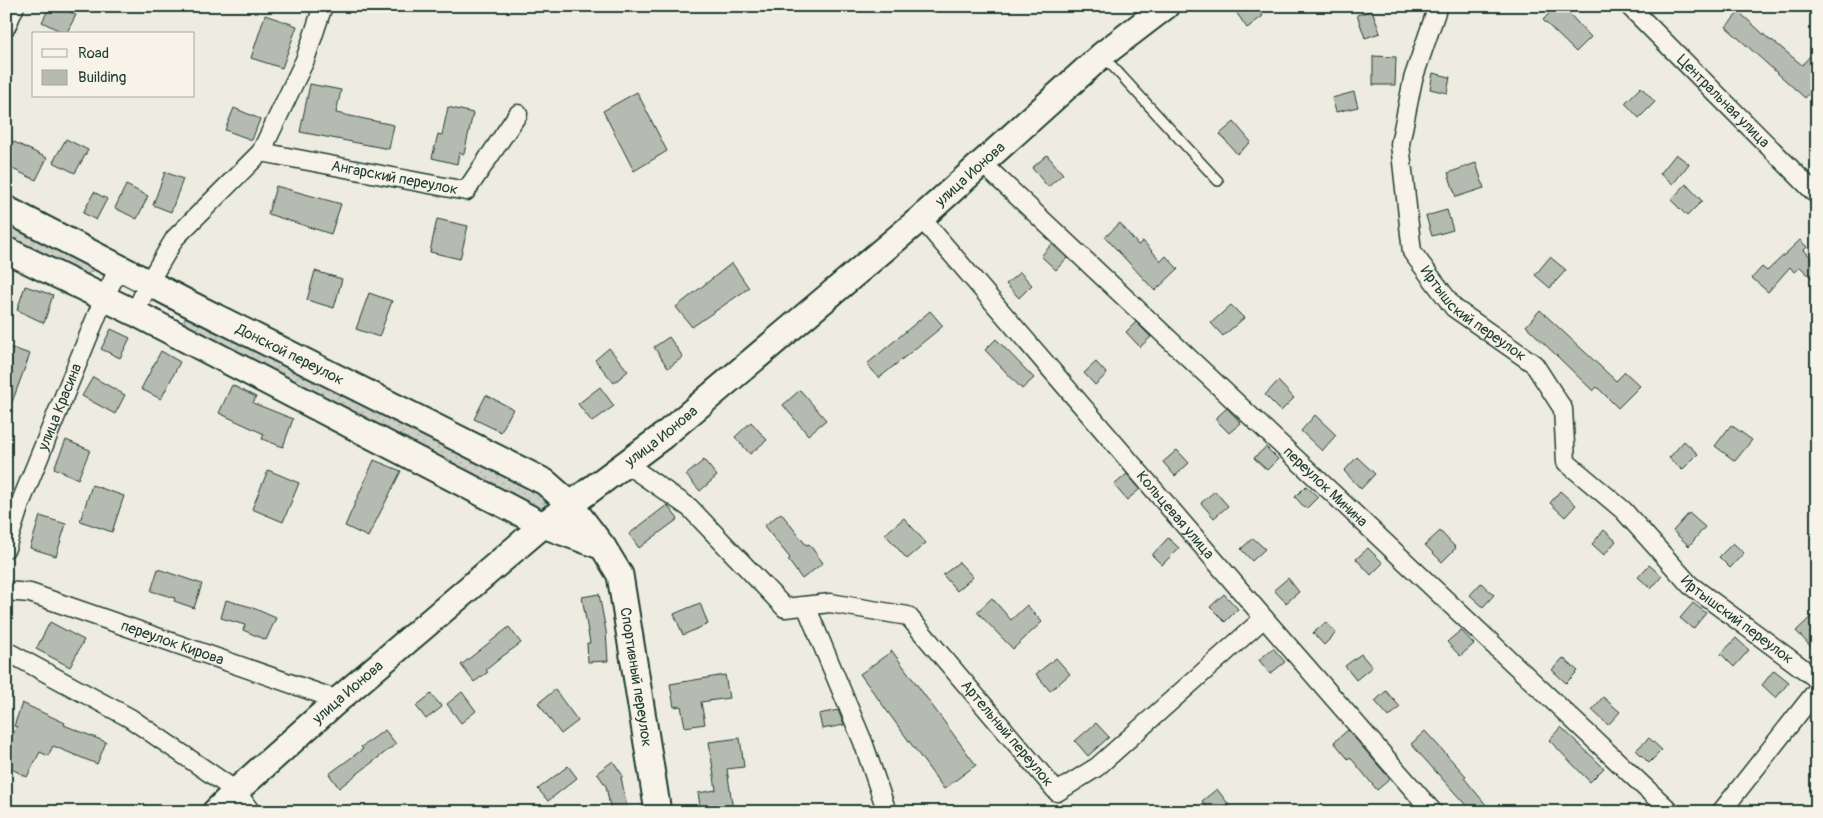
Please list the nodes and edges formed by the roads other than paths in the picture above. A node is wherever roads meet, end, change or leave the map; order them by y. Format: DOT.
graph roads {
  1 [pos="15,6"];
  2 [pos="323,6"];
  3 [pos="1166,6"];
  4 [pos="1438,6"];
  5 [pos="1628,6"];
  6 [pos="6,27"];
  7 [pos="1102,55"];
  8 [pos="518,114"];
  9 [pos="261,152"];
  10 [pos="982,163"];
  11 [pos="1218,181"];
  12 [pos="1817,195"];
  13 [pos="6,209"];
  14 [pos="920,218"];
  15 [pos="6,250"];
  16 [pos="119,268"];
  17 [pos="149,282"];
  18 [pos="104,298"];
  19 [pos="135,313"];
  20 [pos="625,463"];
  21 [pos="570,504"];
  22 [pos="543,525"];
  23 [pos="603,547"];
  24 [pos="6,548"];
  25 [pos="6,590"];
  26 [pos="806,606"];
  27 [pos="1264,618"];
  28 [pos="6,651"];
  29 [pos="1817,679"];
  30 [pos="1817,690"];
  31 [pos="338,700"];
  32 [pos="236,790"];
  33 [pos="215,812"];
  34 [pos="251,812"];
  35 [pos="658,812"];
  36 [pos="887,812"];
  37 [pos="1433,812"];
  38 [pos="1671,812"];
  39 [pos="1721,812"];
  1 -- 6 [label="street"];
  2 -- 9 [label="street"];
  3 -- 7 [label="main road, улица Ионова"];
  4 -- 29 [label="street, Иртышский переулок"];
  5 -- 12 [label="street, Центральная улица"];
  7 -- 10 [label="main road, улица Ионова"];
  7 -- 11 [label="lane"];
  8 -- 9 [label="street, Ангарский переулок"];
  9 -- 17 [label="street"];
  10 -- 14 [label="main road, улица Ионова"];
  10 -- 38 [label="street, переулок Минина"];
  13 -- 16 [label="main road, Донской переулок"];
  14 -- 20 [label="main road, улица Ионова"];
  14 -- 27 [label="street, Кольцевая улица"];
  15 -- 18 [label="main road"];
  16 -- 17 [label="main road, Донской переулок"];
  16 -- 18 [label="street, улица Красина"];
  17 -- 19 [label="street"];
  17 -- 21 [label="main road, Донской переулок"];
  18 -- 19 [label="main road"];
  18 -- 24 [label="street, улица Красина"];
  19 -- 22 [label="main road"];
  20 -- 21 [label="main road, улица Ионова"];
  20 -- 26 [label="street, Артельный переулок"];
  21 -- 22 [label="main road, улица Ионова"];
  21 -- 23 [label="main road, Спортивный переулок"];
  22 -- 23 [label="main road"];
  22 -- 31 [label="main road, улица Ионова"];
  23 -- 35 [label="main road, Спортивный переулок"];
  25 -- 31 [label="street, переулок Кирова"];
  26 -- 27 [label="street, Артельный переулок"];
  26 -- 36 [label="street"];
  27 -- 37 [label="street, Кольцевая улица"];
  28 -- 32 [label="street"];
  30 -- 39 [label="street"];
  31 -- 32 [label="main road, улица Ионова"];
  32 -- 33 [label="main road, улица Ионова"];
  32 -- 34 [label="street"];
}
